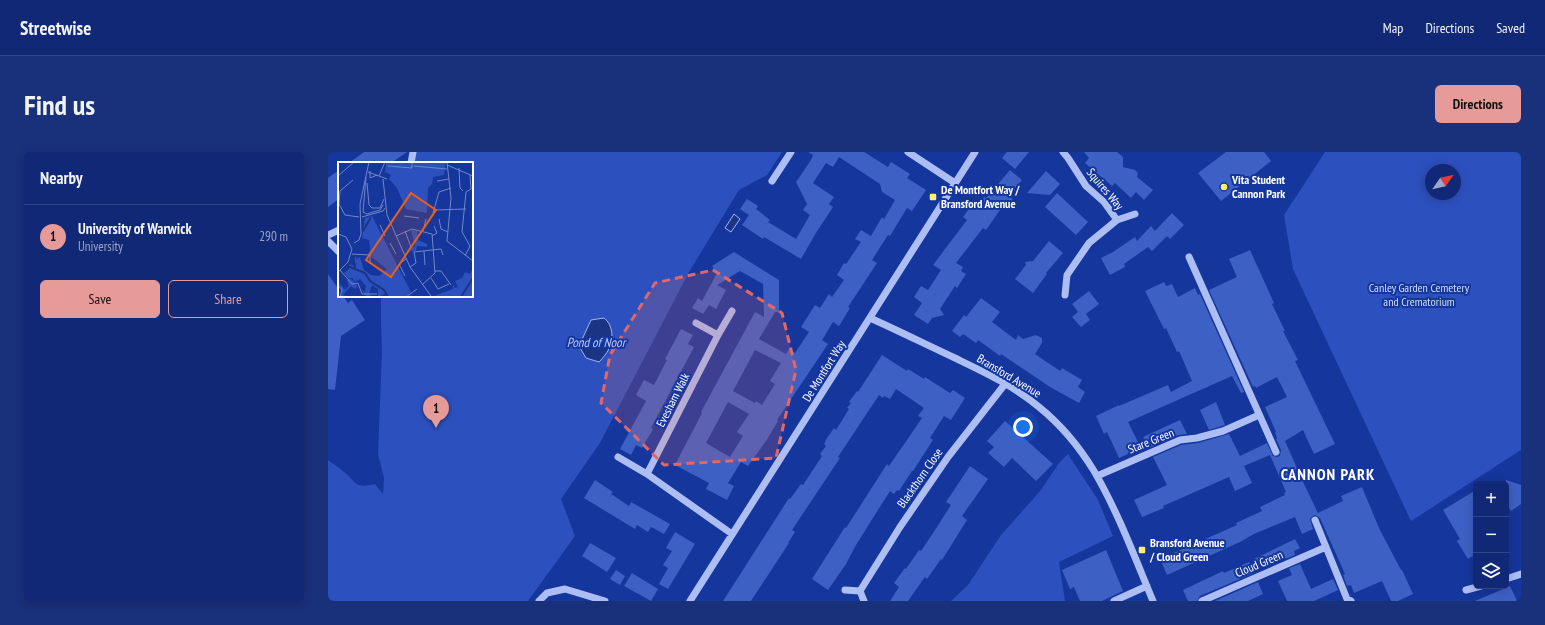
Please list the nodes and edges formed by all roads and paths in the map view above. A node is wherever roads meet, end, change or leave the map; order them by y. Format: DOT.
graph roads {
  1 [pos="413,152"];
  2 [pos="791,152"];
  3 [pos="908,152"];
  4 [pos="975,152"];
  5 [pos="1063,152"];
  6 [pos="411,162"];
  7 [pos="772,181"];
  8 [pos="955,183"];
  9 [pos="1135,214"];
  10 [pos="1117,220"];
  11 [pos="338,230"];
  12 [pos="328,235"];
  13 [pos="328,241"];
  14 [pos="338,251"];
  15 [pos="1189,257"];
  16 [pos="1065,295"];
  17 [pos="732,311"];
  18 [pos="870,318"];
  19 [pos="696,323"];
  20 [pos="718,335"];
  21 [pos="1005,384"];
  22 [pos="1259,415"];
  23 [pos="1276,452"];
  24 [pos="618,457"];
  25 [pos="647,474"];
  26 [pos="1097,476"];
  27 [pos="1315,520"];
  28 [pos="732,534"];
  29 [pos="1326,547"];
  30 [pos="1518,575"];
  31 [pos="1521,582"];
  32 [pos="1147,586"];
  33 [pos="1473,588"];
  34 [pos="845,590"];
  35 [pos="1466,590"];
  36 [pos="860,591"];
  37 [pos="539,601"];
  38 [pos="605,601"];
  39 [pos="690,601"];
  40 [pos="864,601"];
  41 [pos="1114,601"];
  42 [pos="1153,601"];
  43 [pos="1202,601"];
  44 [pos="1351,601"];
  1 -- 6 [label="street"];
  2 -- 7 [label="street"];
  3 -- 8 [label="street"];
  4 -- 8 [label="street, De Montfort Way"];
  5 -- 10 [label="street, Squires Way"];
  8 -- 18 [label="street, De Montfort Way"];
  9 -- 10 [label="street, Squires Way"];
  10 -- 16 [label="street, Squires Way"];
  11 -- 12 [label="street"];
  13 -- 14 [label="street"];
  15 -- 22 [label="street"];
  17 -- 20 [label="street, Evesham Walk"];
  18 -- 21 [label="street, Bransford Avenue"];
  18 -- 28 [label="street, De Montfort Way"];
  19 -- 20 [label="street"];
  20 -- 25 [label="street, Evesham Walk"];
  21 -- 26 [label="street, Bransford Avenue"];
  21 -- 36 [label="street, Blackthorn Close"];
  22 -- 23 [label="street"];
  22 -- 26 [label="street, Stare Green"];
  24 -- 25 [label="street"];
  25 -- 28 [label="street"];
  26 -- 32 [label="street, Bransford Avenue"];
  27 -- 29 [label="street"];
  28 -- 39 [label="street, De Montfort Way"];
  29 -- 43 [label="street, Cloud Green"];
  29 -- 44 [label="street"];
  30 -- 31 [label="street"];
  32 -- 41 [label="street"];
  32 -- 42 [label="street, Bransford Avenue"];
  33 -- 35 [label="street"];
  34 -- 36 [label="street"];
  36 -- 40 [label="street"];
  37 -- 38 [label="street"];
}
